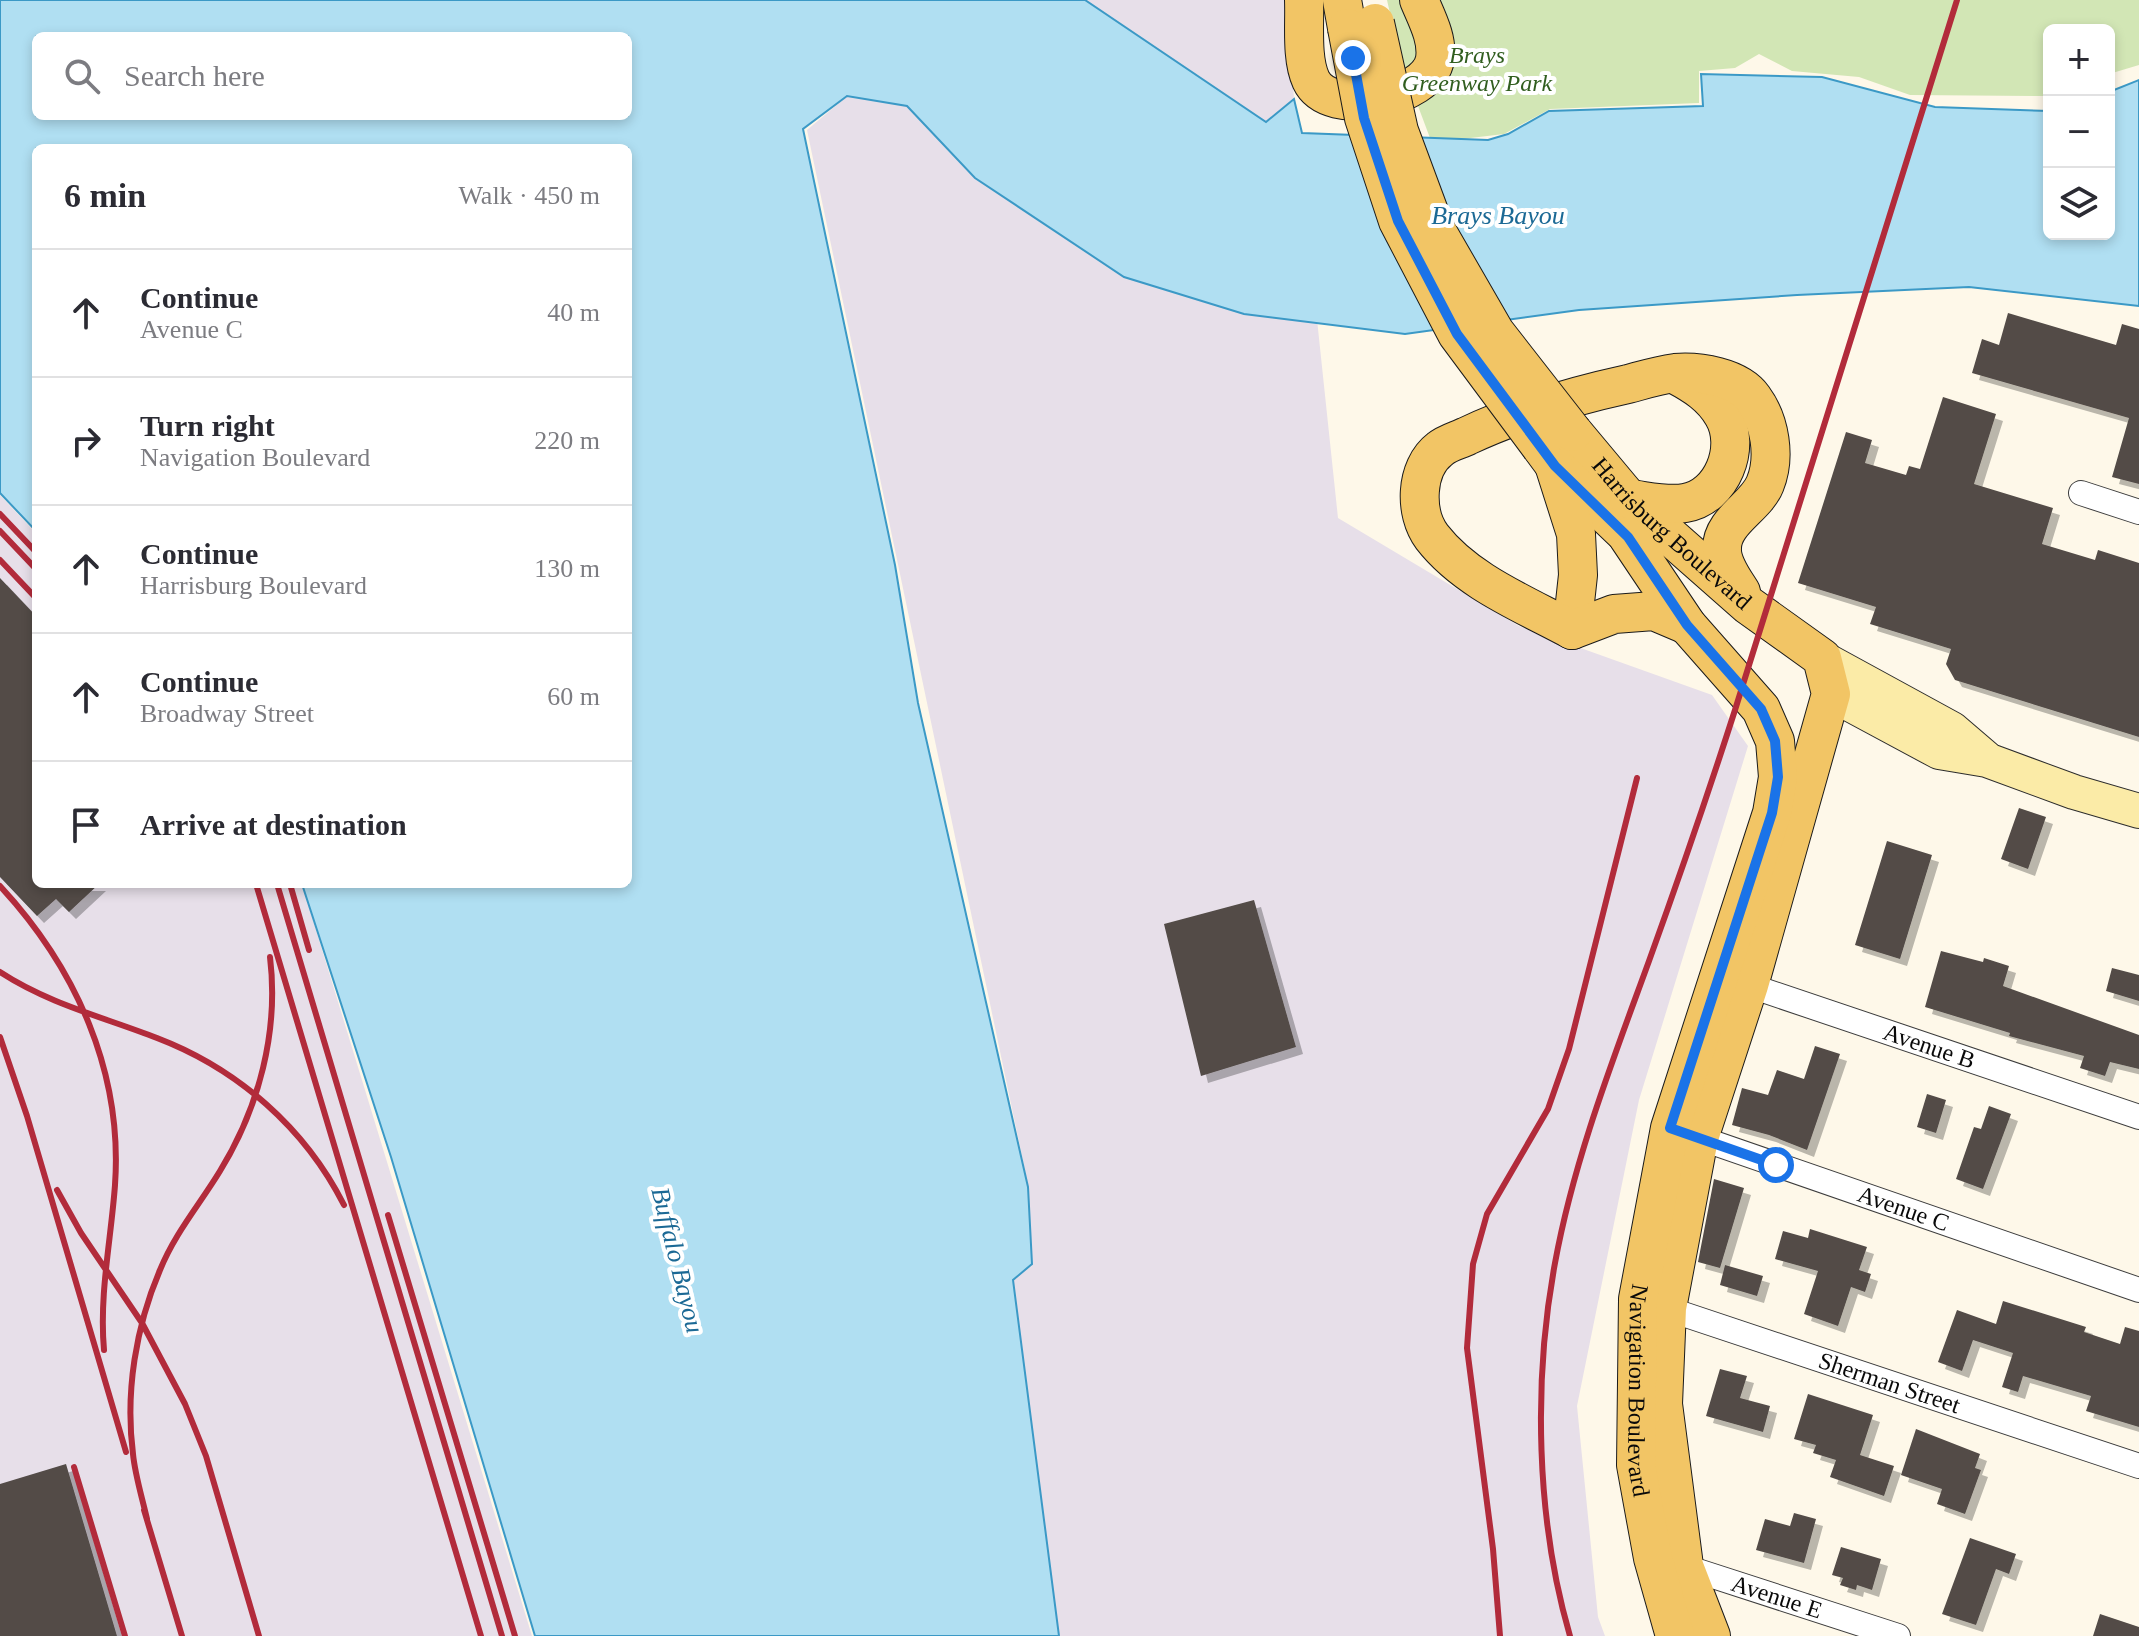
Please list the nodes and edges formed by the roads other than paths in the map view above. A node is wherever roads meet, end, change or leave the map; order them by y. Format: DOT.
graph roads {
  1 [pos="1304,0"];
  2 [pos="1419,0"];
  3 [pos="1359,13"];
  4 [pos="1674,373"];
  5 [pos="1556,448"];
  6 [pos="2081,493"];
  7 [pos="1629,499"];
  8 [pos="2139,512"];
  9 [pos="1628,537"];
  10 [pos="1748,605"];
  11 [pos="1687,625"];
  12 [pos="1572,630"];
  13 [pos="1822,658"];
  14 [pos="1831,694"];
  15 [pos="1987,760"];
  16 [pos="2139,811"];
  17 [pos="1734,980"];
  18 [pos="2139,1117"];
  19 [pos="1684,1133"];
  20 [pos="2139,1290"];
  21 [pos="1652,1304"];
  22 [pos="2139,1466"];
  23 [pos="1669,1562"];
  24 [pos="1675,1636"];
  25 [pos="1711,1636"];
  26 [pos="1898,1636"];
  1 -- 2 [label="main road"];
  3 -- 5 [label="main road, Harrisburg Boulevard, bridge"];
  3 -- 5 [label="main road, Harrisburg Boulevard, bridge"];
  4 -- 7 [label="main road"];
  4 -- 10 [label="main road"];
  4 -- 12 [label="main road"];
  5 -- 7 [label="main road, Harrisburg Boulevard"];
  5 -- 9 [label="main road, Harrisburg Boulevard"];
  5 -- 12 [label="main road"];
  6 -- 8 [label="street"];
  7 -- 10 [label="main road, Harrisburg Boulevard"];
  9 -- 11 [label="main road, Navigation Boulevard"];
  9 -- 14 [label="main road, Harrisburg Boulevard"];
  10 -- 13 [label="main road, Harrisburg Boulevard"];
  11 -- 12 [label="main road"];
  11 -- 17 [label="main road, Navigation Boulevard"];
  13 -- 14 [label="main road, Navigation Boulevard"];
  13 -- 15 [label="main road, Harrisburg Boulevard"];
  14 -- 15 [label="main road, Harrisburg Boulevard"];
  14 -- 17 [label="main road, Navigation Boulevard"];
  15 -- 16 [label="main road, Harrisburg Boulevard"];
  17 -- 18 [label="street, Avenue B"];
  17 -- 19 [label="main road, Navigation Boulevard"];
  19 -- 20 [label="street, Avenue C"];
  19 -- 21 [label="main road, Navigation Boulevard"];
  21 -- 22 [label="street, Sherman Street"];
  21 -- 23 [label="main road, Navigation Boulevard"];
  23 -- 24 [label="main road, Navigation Boulevard"];
  23 -- 25 [label="main road, Navigation Boulevard"];
  23 -- 26 [label="street, Avenue E"];
}
